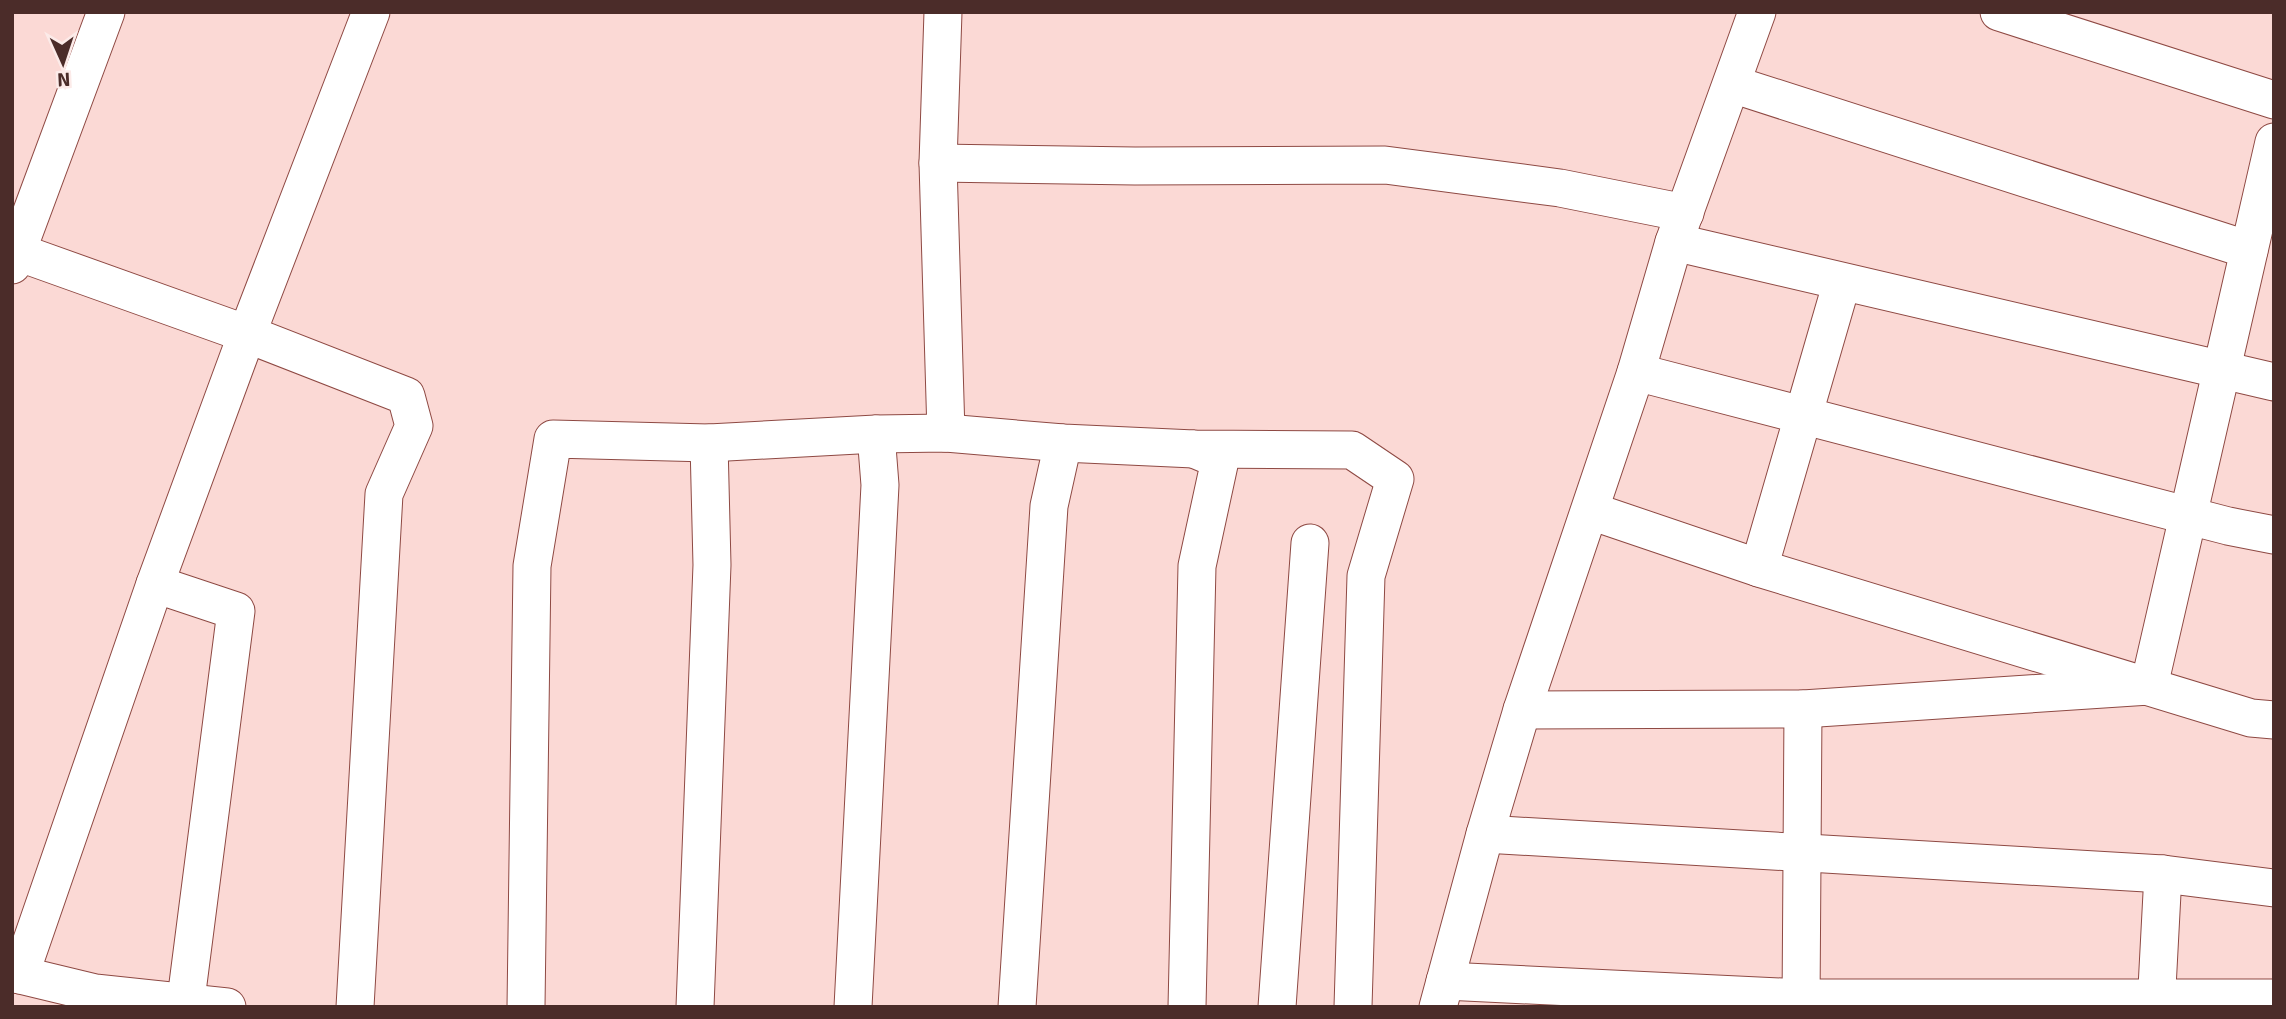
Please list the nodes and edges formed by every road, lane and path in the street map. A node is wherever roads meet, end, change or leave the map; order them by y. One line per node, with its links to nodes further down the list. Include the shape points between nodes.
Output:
1 (106, 12): 13 (street)
2 (371, 12): 15 (street)
3 (943, 12): 9 (street)
4 (1757, 12): 6 (street)
5 (1999, 12): 7 (street)
6 (1732, 84): 11 (street); 12 (street)
7 (2274, 100)
8 (2274, 142): 10 (street)
9 (938, 163): 11 (street, via 1385,165 1560,188); 20 (street)
10 (2268, 192): 12 (street)
11 (1680, 227): 14 (street); 17 (street)
12 (2249, 250): 16 (street)
13 (14, 256): 15 (street)
14 (1842, 282): 16 (street); 19 (street)
15 (247, 334): 30 (street); 46 (street, via 406,396 414,426 384,494)
16 (2222, 370): 18 (street); 26 (street)
17 (1636, 372): 19 (street); 25 (street)
18 (2274, 382)
19 (1803, 415): 26 (street); 29 (street)
20 (946, 433): 21 (street); 23 (street)
21 (876, 434): 22 (street); 49 (street, via 880,485)
22 (709, 443): 47 (street, via 553,439 531,566); 48 (street, via 712,565)
23 (1063, 443): 24 (street); 50 (street, via 1049,506)
24 (1194, 449): 51 (street, via 1220,460 1197,566); 53 (street, via 1352,450 1395,479 1366,576)
25 (1591, 511): 29 (street); 33 (street)
26 (2188, 516): 27 (street); 31 (street)
27 (2274, 535)
28 (1310, 543): 52 (street)
29 (1759, 568): 31 (street)
30 (155, 584): 39 (street); 44 (street, via 236,611)
31 (2149, 686): 32 (street); 34 (street, via 2251,718)
32 (1803, 709): 33 (street); 36 (street)
33 (1522, 710): 35 (street)
34 (2274, 720)
35 (1485, 834): 36 (street); 40 (street)
36 (1802, 854): 37 (street); 42 (street)
37 (2163, 874): 38 (street); 43 (street)
38 (2274, 888)
39 (16, 974): 44 (street, via 95,993)
40 (1442, 994): 42 (street)
41 (2274, 998): 43 (street)
42 (1802, 1002): 43 (street)
43 (2157, 1002)
44 (186, 1004): 45 (street)
45 (227, 1007)
46 (355, 1007)
47 (526, 1007)
48 (695, 1007)
49 (853, 1007)
50 (1017, 1007)
51 (1187, 1007)
52 (1277, 1007)
53 (1353, 1007)

